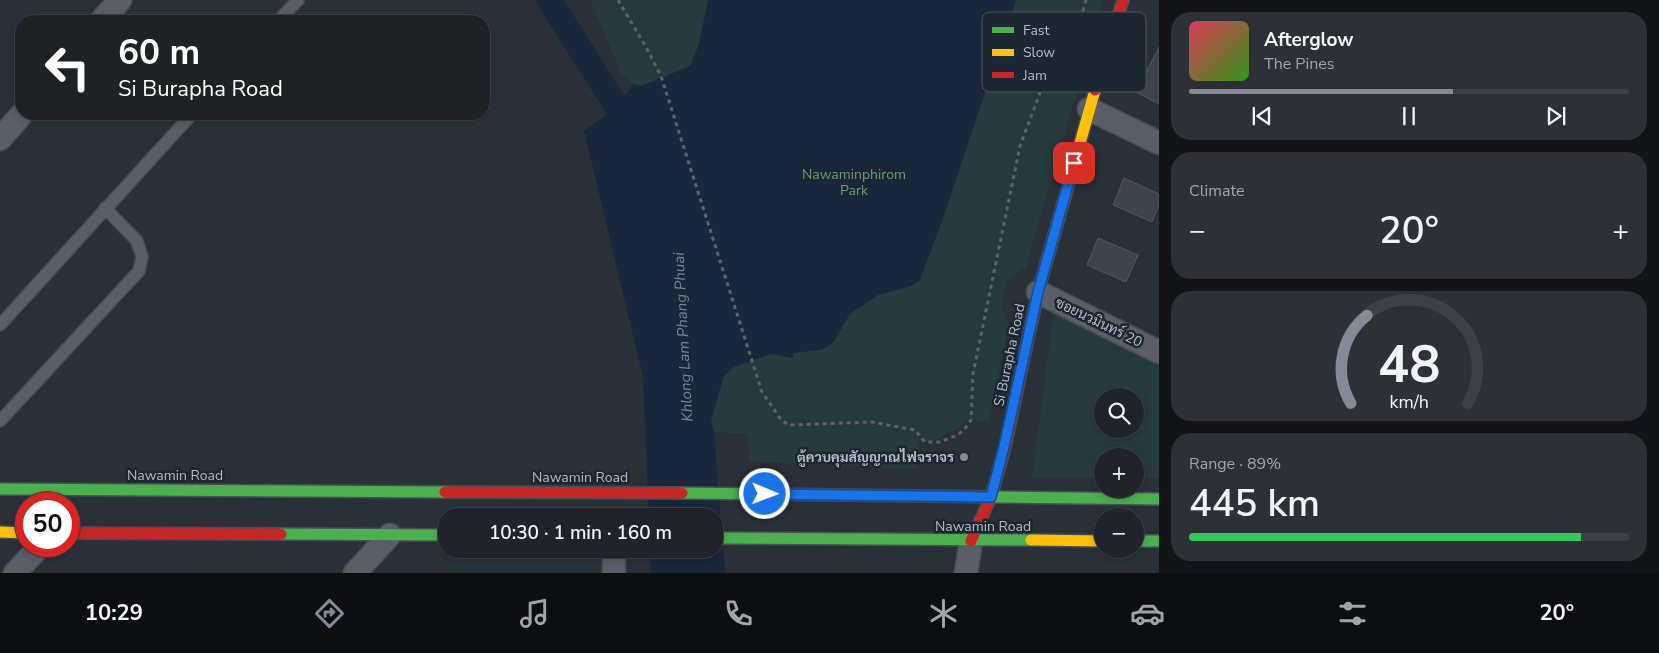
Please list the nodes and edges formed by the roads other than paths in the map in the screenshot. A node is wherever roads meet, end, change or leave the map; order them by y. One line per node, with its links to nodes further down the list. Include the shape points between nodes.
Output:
1 (120, 0): 5 (street)
2 (298, 0): 6 (lane)
3 (1123, 0): 4 (main road, Si Burapha Road)
4 (1119, 12)
5 (107, 15)
6 (284, 15)
7 (1094, 92): 8 (main road, Si Burapha Road)
8 (1089, 109): 12 (street); 14 (main road, Si Burapha Road)
9 (17, 120): 11 (street)
10 (186, 120): 13 (lane)
11 (0, 139)
12 (1159, 142)
13 (105, 208): 15 (lane); 17 (lane, via 137,241 142,257 139,272)
14 (1038, 292): 16 (street, ซอยนวมินทร์ 20); 19 (main road, Si Burapha Road)
15 (0, 325)
16 (1159, 352)
17 (0, 421)
18 (0, 488): 19 (main road, Nawamin Road)
19 (991, 497): 20 (main road, Nawamin Road); 27 (main road, Si Burapha Road)
20 (1159, 499)
21 (0, 532): 22 (main road)
22 (15, 533)
23 (80, 533): 24 (main road)
24 (390, 535): 25 (main road); 34 (street)
25 (438, 535)
26 (723, 538): 27 (main road, Nawamin Road)
27 (971, 541): 28 (main road, Nawamin Road); 36 (street)
28 (1094, 541)
29 (1144, 541): 30 (main road)
30 (1159, 541)
31 (30, 557): 33 (street)
32 (614, 558): 35 (street)
33 (15, 573)
34 (355, 573)
35 (614, 573)
36 (966, 573)

